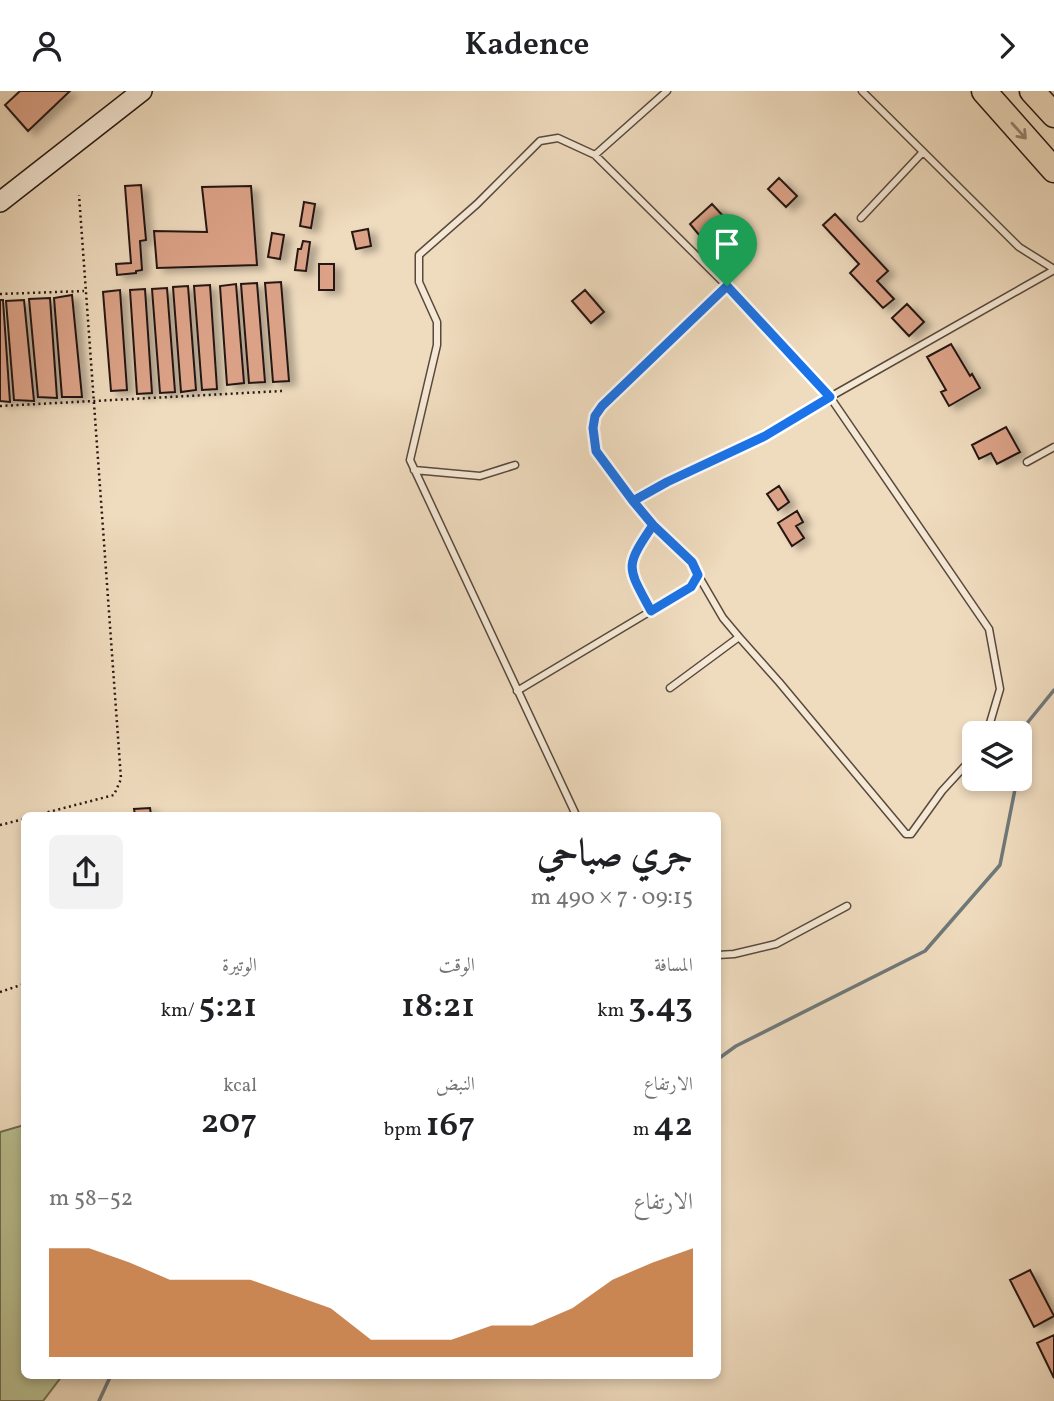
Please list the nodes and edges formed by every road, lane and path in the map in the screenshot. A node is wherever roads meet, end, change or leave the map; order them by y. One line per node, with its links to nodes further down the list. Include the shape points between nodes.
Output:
1 (142, 91): 11 (main road)
2 (667, 91): 8 (lane)
3 (862, 91): 7 (lane)
4 (984, 91): 9 (highway, one-way to 9)
5 (1032, 91): 6 (highway)
6 (1054, 115)
7 (922, 153): 12 (lane); 13 (lane, via 1019,247)
8 (595, 155): 14 (lane); 24 (lane, via 558,138 540,141 419,255 419,282 437,322 438,345 410,460)
9 (1054, 170)
10 (79, 195): 15 (path)
11 (0, 202)
12 (861, 218)
13 (1054, 269): 18 (lane)
14 (727, 286): 18 (lane); 25 (lane, via 595,416 596,451)
15 (86, 291): 16 (path); 19 (path)
16 (0, 295)
17 (282, 391): 19 (path)
18 (830, 397): 25 (lane, via 765,436); 32 (lane, via 989,629 1000,689)
19 (94, 401): 20 (path); 34 (path, via 121,779 114,795)
20 (0, 406)
21 (1054, 447): 22 (lane)
22 (1027, 462)
23 (515, 465): 24 (lane, via 480,476)
24 (414, 470): 31 (lane)
25 (633, 501): 26 (lane)
26 (653, 525): 27 (lane, via 692,562); 28 (lane, via 631,567)
27 (698, 575): 28 (lane, via 691,587); 29 (lane)
28 (651, 611): 31 (lane)
29 (739, 637): 30 (lane); 33 (lane, via 906,834 911,834)
30 (670, 688)
31 (517, 691): 35 (lane)
32 (991, 721)
33 (962, 769)
34 (49, 812)
35 (575, 812)
36 (21, 820): 37 (path)
37 (0, 825)
38 (846, 906): 39 (lane, via 776,944)
39 (721, 955)
40 (21, 986): 41 (path)
41 (0, 992)

